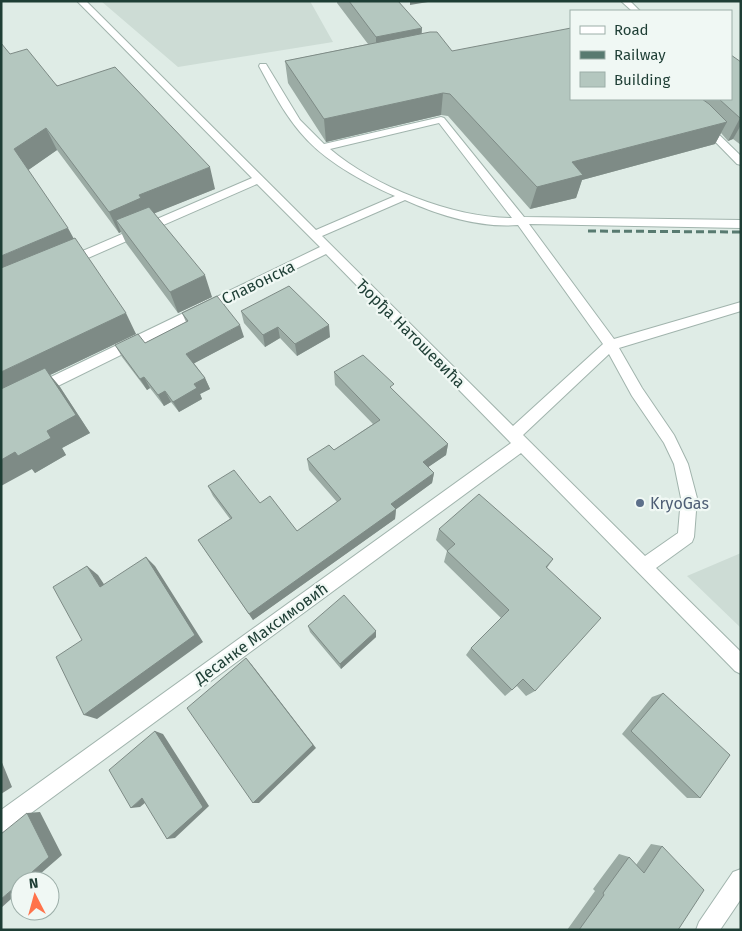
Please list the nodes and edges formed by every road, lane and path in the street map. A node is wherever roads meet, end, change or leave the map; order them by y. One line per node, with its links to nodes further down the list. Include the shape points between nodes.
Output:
1 (81, 1): 8 (street, Ђорђа Натошевића)
2 (625, 1): 3 (street)
3 (635, 10)
4 (263, 66): 6 (street, via 276,79 285,104)
5 (672, 100): 7 (street, via 702,123)
6 (322, 148): 9 (street); 10 (street, via 440,120)
7 (741, 162)
8 (259, 179): 12 (street, Ђорђа Натошевића); 14 (street)
9 (402, 197): 10 (street, via 498,222); 12 (street)
10 (522, 223): 11 (street, via 537,220); 16 (street)
11 (741, 224)
12 (314, 235): 13 (street, Ђорђа Натошевића)
13 (326, 248): 17 (street, Славонска); 18 (street, Ђорђа Натошевића)
14 (56, 267)
15 (741, 306): 16 (street)
16 (611, 344): 18 (street, Десанке Максимовић); 19 (street, via 637,392 669,439 681,464 688,498 686,537)
17 (1, 408)
18 (517, 440): 19 (street, Ђорђа Натошевића); 21 (street, Десанке Максимовић)
19 (643, 567): 20 (street, Ђорђа Натошевића)
20 (741, 666)
21 (1, 823)
22 (741, 880): 23 (street)
23 (707, 930)

